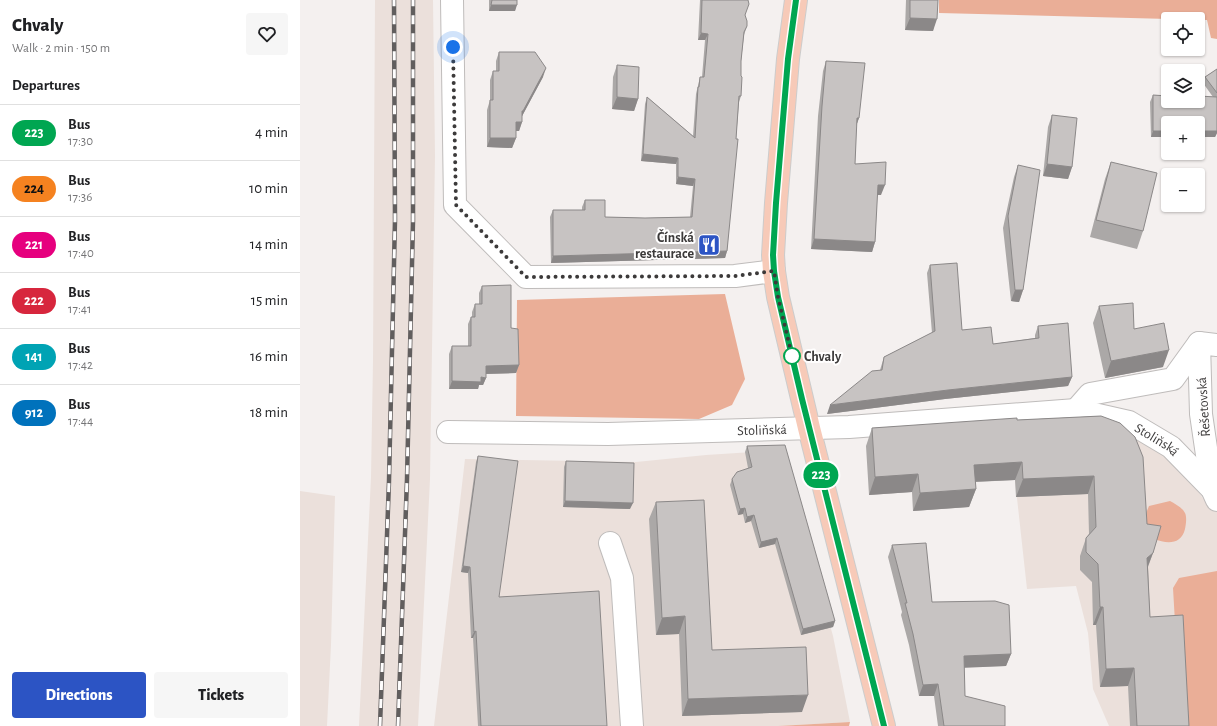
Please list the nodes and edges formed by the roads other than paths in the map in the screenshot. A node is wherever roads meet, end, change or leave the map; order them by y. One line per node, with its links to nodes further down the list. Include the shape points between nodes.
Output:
1 (452, 0): 3 (street, via 456,205 526,277 735,276)
2 (796, 0): 3 (main road, via 788,59 776,203)
3 (774, 271): 6 (main road)
4 (1208, 344): 5 (street, via 1173,379 1090,394); 8 (street, Řešetovská, via 1201,414)
5 (1076, 410): 6 (street, Stoliňská); 8 (street, Stoliňská, via 1129,422 1171,447)
6 (809, 428): 7 (street, Stoliňská, via 608,434); 11 (main road)
7 (448, 432)
8 (1214, 495)
9 (610, 543): 10 (street, via 622,578)
10 (632, 726)
11 (884, 726)

